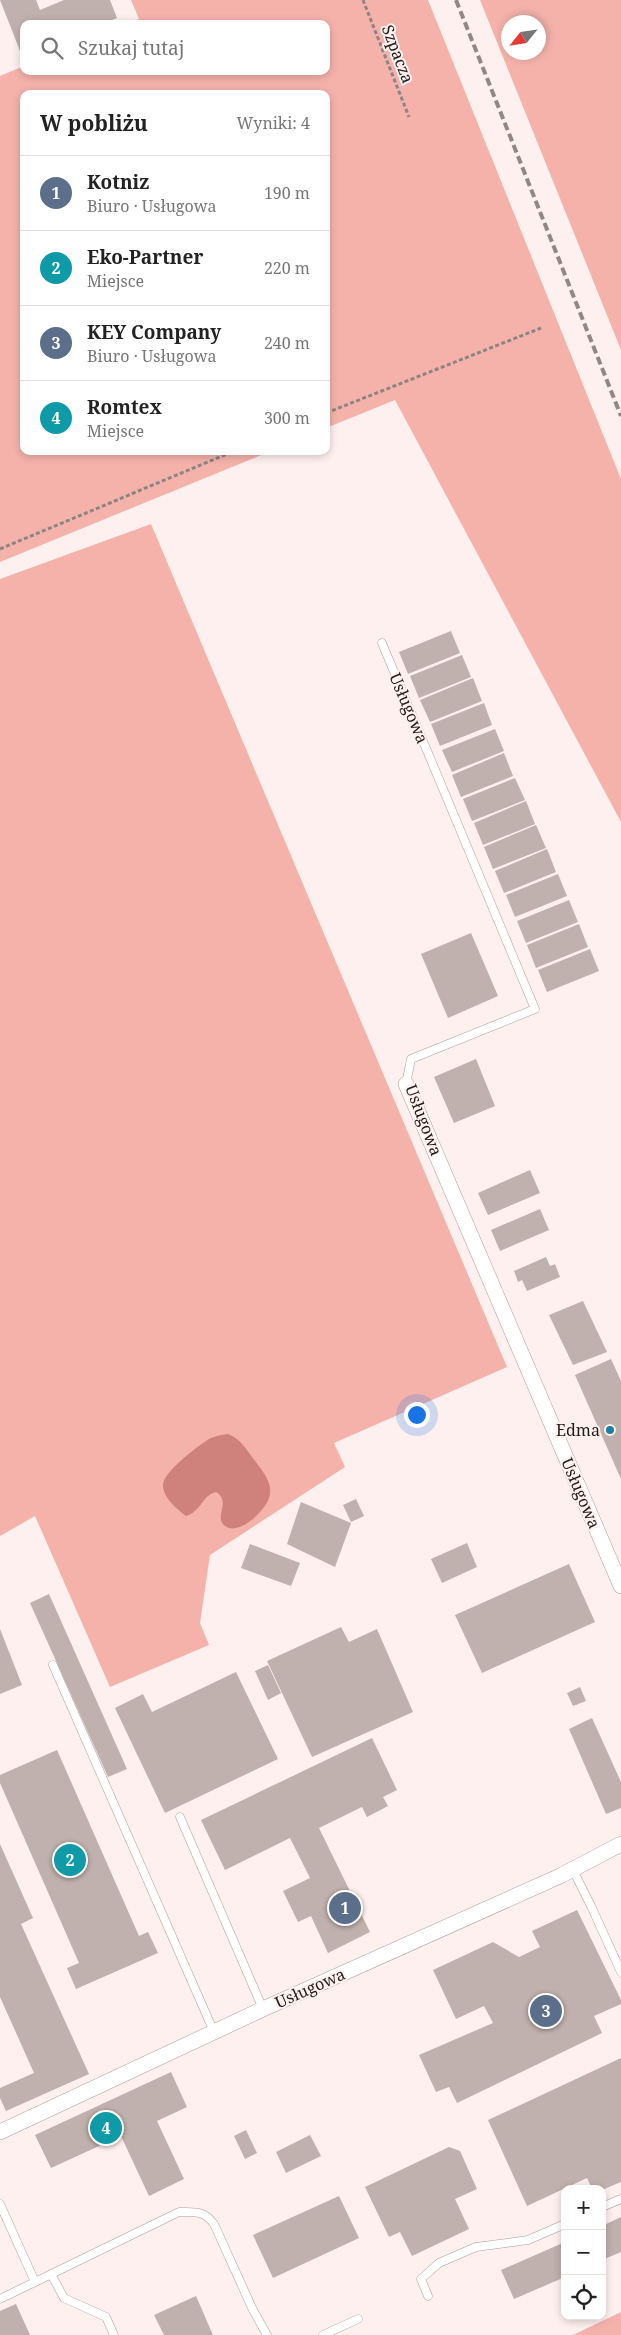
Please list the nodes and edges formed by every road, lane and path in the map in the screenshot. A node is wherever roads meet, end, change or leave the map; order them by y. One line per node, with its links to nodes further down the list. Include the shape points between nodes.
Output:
1 (363, 0): 2 (path, Szpacza)
2 (409, 117)
3 (541, 328): 4 (path)
4 (330, 411)
5 (224, 455): 6 (path)
6 (0, 549)
7 (382, 643): 8 (lane, Usługowa, via 535,1009 411,1060)
8 (406, 1084): 9 (street, Usługowa)
9 (621, 1586)
10 (53, 1665): 16 (lane)
11 (180, 1817): 15 (lane)
12 (621, 1844): 13 (street, Usługowa)
13 (573, 1870): 14 (lane); 15 (street, Usługowa)
14 (621, 1972)
15 (264, 2009): 16 (street, Usługowa)
16 (214, 2032): 17 (street, Usługowa)
17 (0, 2132)
18 (621, 2199): 20 (lane)
19 (0, 2204): 23 (lane)
20 (606, 2205)
21 (561, 2226): 24 (lane, via 528,2240 476,2247 439,2263 421,2279)
22 (51, 2274): 23 (lane); 27 (lane, via 64,2298 106,2317); 28 (lane, via 179,2212 198,2212 208,2215 214,2224 252,2310)
23 (36, 2282): 25 (lane)
24 (428, 2296)
25 (0, 2299)
26 (358, 2319): 29 (lane)
27 (114, 2335)
28 (267, 2335)
29 (323, 2335)

